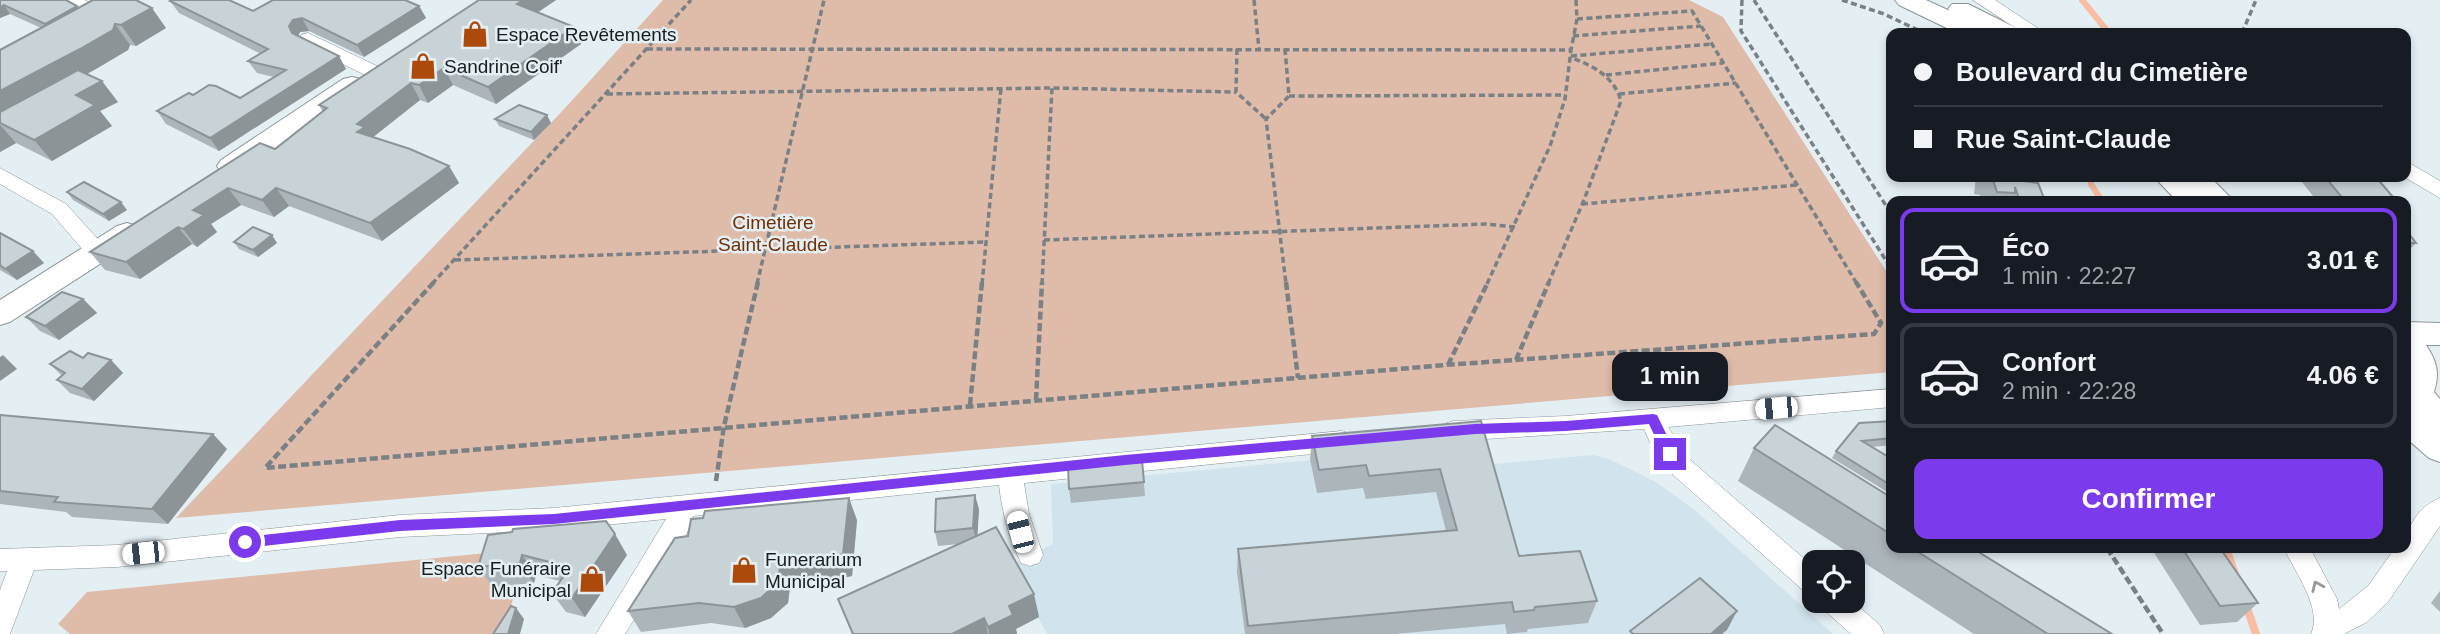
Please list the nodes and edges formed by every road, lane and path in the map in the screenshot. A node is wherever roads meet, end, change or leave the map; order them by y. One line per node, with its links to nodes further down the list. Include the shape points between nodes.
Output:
1 (71, 0): 14 (street)
2 (691, 0): 27 (path)
3 (824, 0): 26 (path)
4 (1254, 0): 29 (path)
5 (1576, 0): 15 (path)
6 (1742, 0): 67 (path, via 1741,32)
7 (1754, 0): 58 (path)
8 (1842, 0): 18 (path)
9 (1908, 0): 19 (main road)
10 (1942, 0): 20 (main road)
11 (1982, 0): 21 (street)
12 (2256, 0): 22 (path)
13 (121, 5): 14 (street)
14 (102, 15): 17 (street)
15 (1577, 19): 16 (path, via 1692,11); 23 (path)
16 (1701, 26): 23 (path); 25 (path)
17 (80, 27)
18 (1913, 28)
19 (1966, 28)
20 (1997, 28)
21 (2028, 28)
22 (2244, 28)
23 (1573, 36): 31 (path)
24 (308, 39): 34 (lane)
25 (1712, 44): 32 (path); 33 (path)
26 (813, 48): 27 (path); 28 (path); 39 (path)
27 (646, 49): 41 (path)
28 (1237, 49): 29 (path); 40 (path)
29 (1259, 49): 30 (path)
30 (1285, 49): 31 (path); 44 (path)
31 (1570, 50): 32 (path)
32 (1570, 57): 35 (path, via 1595,66); 42 (path)
33 (1723, 63): 35 (path); 36 (path)
34 (383, 64): 48 (main road)
35 (1604, 75): 43 (path, via 1619,88)
36 (1736, 83): 43 (path); 52 (path)
37 (1001, 88): 38 (path); 39 (path); 63 (path)
38 (1052, 88): 40 (path); 62 (path)
39 (803, 89): 41 (path); 64 (path)
40 (1236, 92): 45 (path)
41 (606, 94): 66 (path)
42 (1565, 94): 44 (path); 60 (path, via 1550,146)
43 (1619, 94): 57 (path, via 1621,101)
44 (1289, 96): 45 (path)
45 (1266, 119): 61 (path)
46 (2411, 171): 53 (street)
47 (0, 175): 65 (street, via 59,209)
48 (212, 178)
49 (2173, 182): 54 (main road)
50 (2200, 182): 55 (main road)
51 (2206, 182): 56 (street)
52 (1797, 185): 57 (path); 72 (path, via 1881,323 1874,334)
53 (2440, 191)
54 (2188, 196)
55 (2216, 196)
56 (2218, 196)
57 (1583, 204): 72 (path)
58 (1886, 206)
59 (143, 222): 65 (main road)
60 (1515, 227): 61 (path); 73 (path)
61 (1280, 230): 62 (path); 74 (path)
62 (1044, 240): 77 (path)
63 (986, 242): 64 (path); 79 (path)
64 (765, 249): 66 (path); 83 (path)
65 (97, 252): 68 (main road)
66 (454, 260): 83 (path, via 265,467)
67 (1886, 261)
68 (0, 314)
69 (2411, 333): 70 (main road)
70 (2440, 334)
71 (2423, 353): 76 (main road, via 2424,383)
72 (1516, 360): 73 (path)
73 (1448, 365): 74 (path)
74 (1298, 378): 77 (path)
75 (1886, 399): 81 (street)
76 (2411, 399)
77 (1036, 400): 79 (path)
78 (2411, 403): 82 (main road)
79 (970, 405): 83 (path)
80 (2411, 405): 86 (main road)
81 (1653, 419): 84 (street); 97 (street, via 1679,465)
82 (2440, 419)
83 (724, 426): 88 (path)
84 (1435, 432)
85 (1367, 438): 87 (street)
86 (2440, 449)
87 (1011, 472): 88 (street); 95 (street, via 1012,502)
88 (713, 503): 89 (street)
89 (682, 506): 96 (street, via 554,519 400,526 117,556); 101 (street, via 678,525)
90 (2440, 509): 91 (street)
91 (2411, 546)
92 (2110, 553): 103 (path)
93 (2300, 553): 100 (street, one-way to 93, via 2323,599)
94 (2406, 553): 100 (street, via 2378,594)
95 (1030, 555)
96 (12, 560): 99 (street)
97 (1802, 574)
98 (1847, 613): 102 (street)
99 (1, 620)
100 (2327, 631)
101 (610, 634)
102 (1870, 634)
103 (2163, 634)

